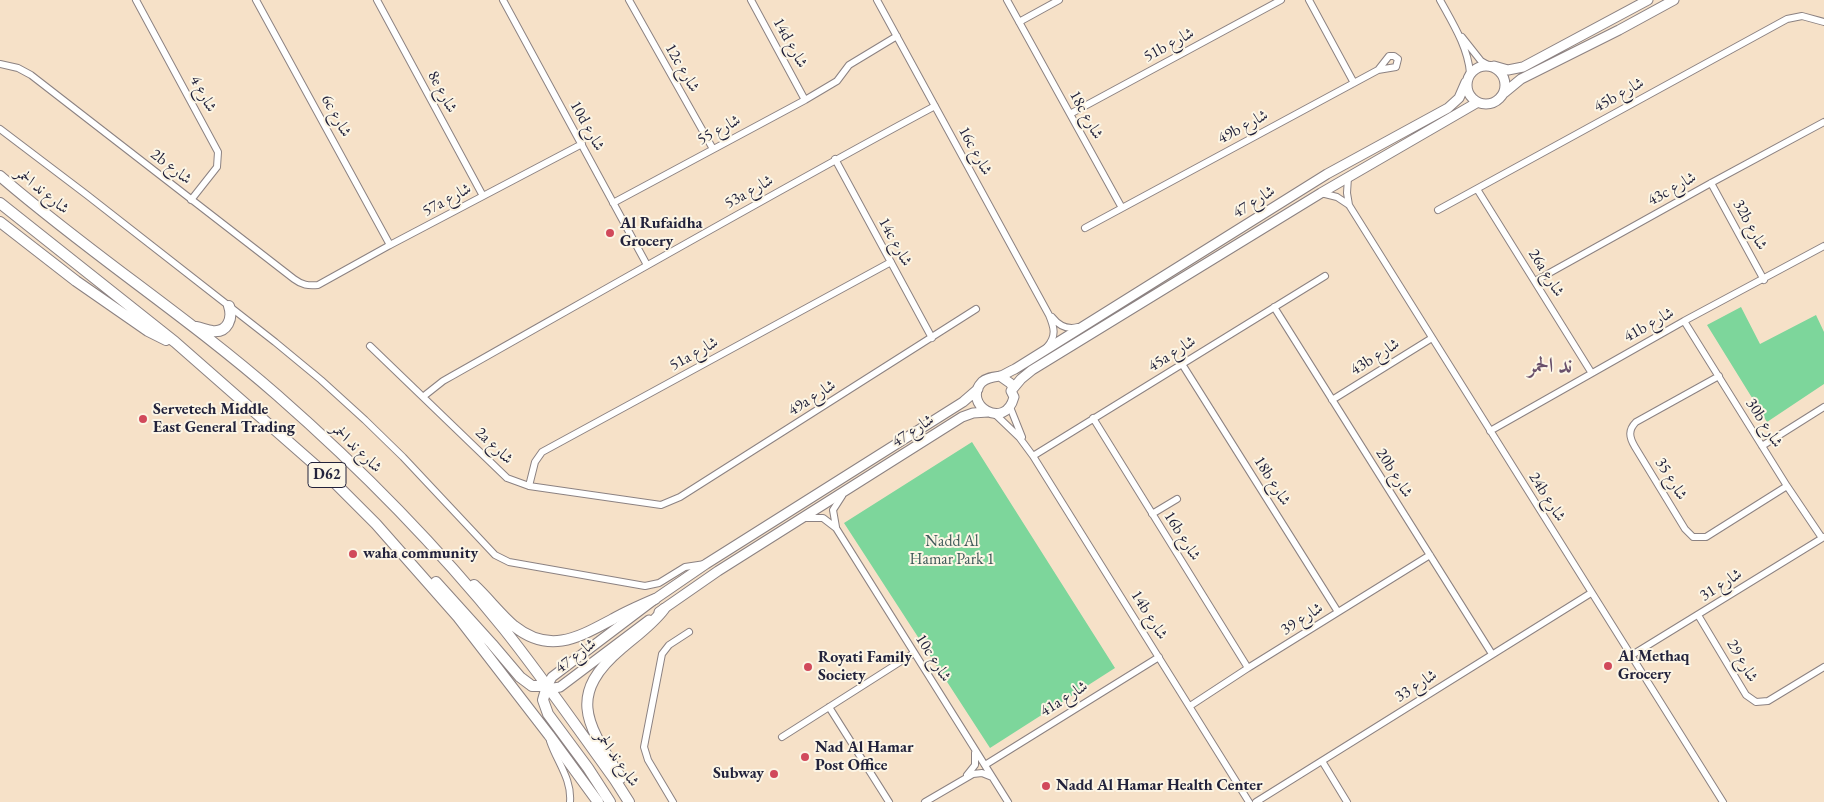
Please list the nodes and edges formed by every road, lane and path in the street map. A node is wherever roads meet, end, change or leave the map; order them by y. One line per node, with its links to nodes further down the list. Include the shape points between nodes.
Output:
1 (136, 0): 41 (street, شارع 4, via 218,152 217,167)
2 (256, 0): 49 (street, 6c شارع)
3 (377, 0): 40 (street, 8e شارع)
4 (503, 0): 32 (street, 10d شارع)
5 (629, 0): 33 (street, 12c شارع)
6 (750, 0): 26 (street, 14d شارع)
7 (877, 0): 18 (street, 16c شارع)
8 (1007, 0): 15 (street, 18c شارع)
9 (1059, 0): 15 (street)
10 (1281, 0): 29 (street, 51b شارع)
11 (1308, 0): 24 (street)
12 (1440, 0): 17 (street)
13 (1648, 0): 20 (street, via 1523,67 1508,70)
14 (1674, 0): 25 (street, via 1521,79)
15 (1019, 22): 29 (street, 18c شارع)
16 (1824, 22): 38 (street, 45b شارع, via 1802,16 1787,19)
17 (1453, 24): 20 (street, via 1481,61); 22 (street, via 1466,53)
18 (897, 36): 26 (street, شارع 55, via 849,65 837,81); 28 (street, 16c شارع)
19 (0, 64): 41 (street, 2b شارع, via 27,72)
20 (1491, 66): 22 (street, via 1481,66); 25 (street, via 1503,75)
21 (1378, 70): 24 (street, 49b شارع)
22 (1470, 73): 23 (street)
23 (1466, 82): 27 (street, via 1470,95); 63 (street, شارع 47, via 1459,98 1448,108 1326,174)
24 (1354, 83): 45 (street, 49b شارع)
25 (1504, 93): 27 (street, via 1491,103)
26 (805, 100): 33 (street, شارع 55)
27 (1478, 102): 36 (street, شارع 47)
28 (934, 106): 34 (street, 53a شارع); 60 (street, 16c شارع)
29 (1070, 114): 45 (street, 18c شارع)
30 (1824, 122): 37 (street, 43c شارع)
31 (0, 129): 57 (street)
32 (582, 144): 40 (street, 57a شارع); 43 (street, 10d شارع)
33 (713, 149): 43 (street, شارع 55)
34 (835, 159): 51 (street, 14c شارع); 52 (street, 53a شارع)
35 (0, 176): 62 (main road, شارع ند الحمر / D62)
36 (1348, 177): 39 (street, شارع 47); 44 (street)
37 (1711, 183): 54 (street, 32b شارع); 56 (street, 43c شارع)
38 (1477, 189): 46 (street, 45b شارع); 56 (street, 26a شارع)
39 (1321, 193): 44 (street, 24b شارع, via 1337,197); 74 (street, شارع 47, via 1032,370)
40 (483, 196): 49 (street, 57a شارع)
41 (191, 200): 55 (street, 2b شارع, via 301,284 318,285)
42 (0, 203): 66 (main road, D62)
43 (613, 203): 52 (street, 10d شارع)
44 (1348, 206): 65 (street, 24b شارع)
45 (1122, 208): 48 (street)
46 (1438, 210)
47 (0, 222): 66 (main road, via 47,260 148,331)
48 (1086, 228)
49 (390, 245): 55 (street, 57a شارع)
50 (1824, 246): 54 (street, 41b شارع)
51 (890, 262): 64 (street, 14c شارع); 85 (street, 51a شارع, via 542,452 535,462)
52 (647, 265): 75 (street, 53a شارع, via 443,381)
53 (1325, 276): 58 (street, 45a شارع)
54 (1764, 280): 61 (street, 41b شارع)
55 (325, 281)
56 (1534, 281): 70 (street, 26a شارع)
57 (229, 306): 62 (main road, via 230,318 222,329 212,331); 96 (street, via 365,420 422,476 489,550 502,559 646,586 660,583 685,567)
58 (1274, 307): 69 (street, 45a شارع); 76 (street, 20b شارع)
59 (976, 309): 64 (street, 49a شارع)
60 (1049, 315): 63 (street, 16c شارع, via 1064,327); 68 (street, 16c شارع, via 1054,333)
61 (1684, 321): 70 (street, 41b شارع); 72 (street, 30b شارع)
62 (190, 325): 97 (main road, شارع ند الحمر / D62, via 269,388 337,450)
63 (1081, 327): 68 (street, شارع 47)
64 (932, 338): 89 (street, 49a شارع, via 680,498)
65 (1432, 338): 76 (street, 43b شارع); 81 (street, 24b شارع)
66 (175, 342): 92 (main road, D62, via 331,479)
67 (370, 346): 75 (street, 2a شارع)
68 (1047, 347): 71 (street, شارع 47)
69 (1182, 364): 80 (street, 45a شارع); 101 (street, 18b شارع)
70 (1592, 372): 81 (street, 41b شارع)
71 (1000, 376): 73 (street, via 987,378); 74 (street, via 1013,387)
72 (1719, 376): 83 (street, 30b شارع); 86 (street, شارع 35, via 1631,427 1635,447 1682,524 1693,537 1706,537)
73 (978, 389): 79 (street, via 977,400 983,409); 96 (street, شارع 47, via 963,402)
74 (1011, 391): 77 (street, via 1014,398)
75 (424, 396): 85 (street, 2a شارع, via 502,474)
76 (1332, 400): 95 (street, 20b شارع)
77 (1010, 407): 79 (street, via 1006,411); 82 (street, 14b شارع)
78 (1824, 407): 83 (street)
79 (992, 413): 82 (street, 14b شارع); 87 (street, شارع 47, via 962,417)
80 (1093, 418): 84 (street, 45a شارع); 90 (street, 16b شارع)
81 (1490, 431): 98 (street, 24b شارع)
82 (1025, 443): 84 (street, 14b شارع)
83 (1762, 446): 86 (street, 30b شارع)
84 (1033, 456): 107 (street, 14b شارع)
85 (529, 486): 89 (street, 2a شارع)
86 (1787, 486): 94 (street, 30b شارع)
87 (845, 492): 91 (street, شارع 47); 93 (street, via 833,510)
88 (1177, 499): 90 (street)
89 (661, 505)
90 (1152, 514): 109 (street, 16b شارع)
91 (804, 518): 93 (street, via 823,518); 100 (street, شارع 47)
92 (376, 524): 110 (main road, via 397,540 520,677 532,686); 113 (main road, D62, via 458,617)
93 (836, 528): 104 (street, 10c شارع)
94 (1823, 538): 102 (street, شارع 31)
95 (1430, 555): 101 (street, شارع 39); 105 (street, 20b شارع)
96 (706, 564): 99 (street, شارع 47)
97 (451, 567): 99 (main road, via 514,625 534,637 550,641 580,636); 110 (main road, شارع ند الحمر / D62)
98 (1591, 592): 105 (street, شارع 33); 106 (street, 24b شارع)
99 (655, 599): 110 (street, شارع 47, via 552,677)
100 (664, 609): 110 (street, شارع 47, via 560,687); 124 (main road, via 603,664 588,697 590,723 595,736)
101 (1338, 612): 109 (street, شارع 39)
102 (1698, 615): 106 (street, شارع 31); 108 (street, شارع 29, via 1746,695 1756,702 1768,701)
103 (689, 632): 125 (street, شارع ند الحمر, via 669,645 662,654 644,747 648,760)
104 (914, 653): 112 (street); 115 (street, 10c شارع)
105 (1492, 654): 116 (street, شارع 33)
106 (1632, 655): 132 (street, 24b شارع)
107 (1159, 657): 111 (street, 14b شارع); 117 (street, 41a شارع)
108 (1824, 667)
109 (1248, 668): 111 (street, شارع 39)
110 (547, 686): 122 (main road, via 544,700 548,714); 123 (main road, شارع ند الحمر / D62)
111 (1190, 706): 129 (street, 14b شارع)
112 (829, 707): 114 (street); 126 (street)
113 (549, 735): 120 (street, via 568,780); 121 (main road, D62)
114 (782, 737)
115 (975, 750): 117 (street, 10c شارع); 119 (street, via 975,766)
116 (1322, 762): 130 (street, شارع 33); 131 (street)
117 (985, 765): 118 (street, 10c شارع)
118 (992, 776): 119 (street, via 977,773); 128 (street, 10c شارع)
119 (960, 780): 127 (street)
120 (570, 802)
121 (598, 802)
122 (610, 802)
123 (629, 802)
124 (636, 802)
125 (673, 802)
126 (889, 802)
127 (925, 802)
128 (1008, 802)
129 (1249, 802)
130 (1256, 802)
131 (1347, 802)
132 (1723, 802)

